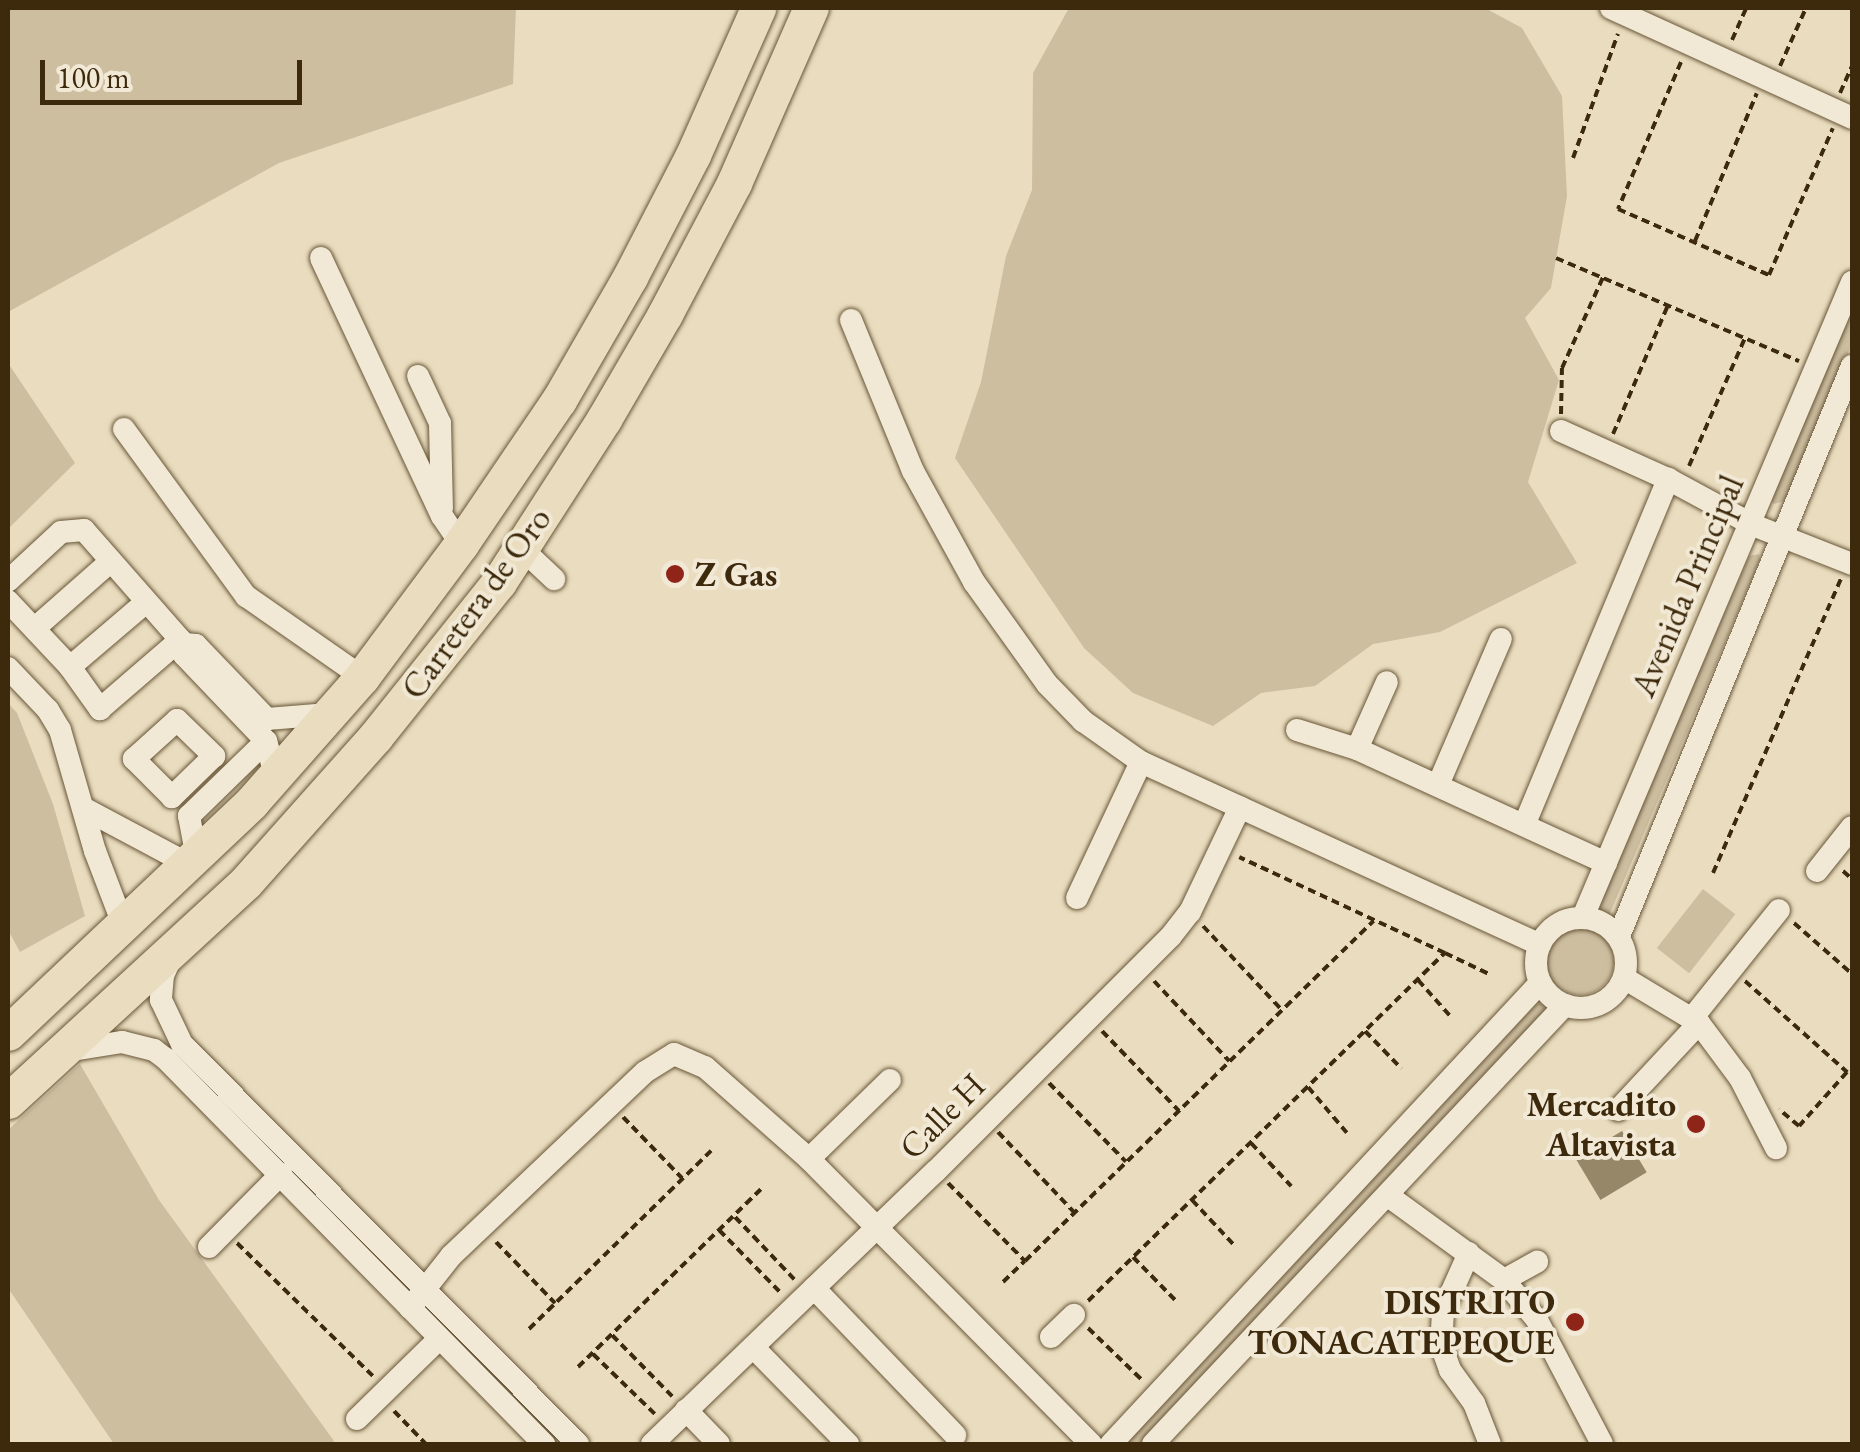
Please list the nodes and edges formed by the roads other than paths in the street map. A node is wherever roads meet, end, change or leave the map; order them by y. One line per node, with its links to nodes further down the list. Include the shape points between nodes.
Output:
1 (758, 8): 4 (highway, Carretera de Oro)
2 (812, 8): 5 (highway, Carretera de Oro)
3 (1618, 12): 6 (street)
4 (743, 45): 5 (highway, via 772,34); 16 (highway, Carretera de Oro, via 694,156 560,400)
5 (788, 60): 18 (highway, Carretera de Oro, via 734,183 665,314)
6 (1841, 115)
7 (321, 258): 16 (street)
8 (1852, 282): 15 (street, Avenida Principal)
9 (851, 320): 37 (street, via 913,470 974,582 1065,704)
10 (1852, 366): 17 (street, Avenida Principal)
11 (418, 376): 16 (street, via 440,423)
12 (124, 429): 30 (street, via 246,596)
13 (1561, 431): 14 (street)
14 (1674, 482): 15 (street); 45 (street)
15 (1753, 525): 17 (street); 48 (street, Avenida Principal)
16 (452, 530): 30 (highway, Carretera de Oro)
17 (1780, 536): 20 (street); 54 (street, Avenida Principal)
18 (520, 547): 21 (street); 56 (highway, Carretera de Oro, via 376,736 246,882)
19 (110, 561): 22 (street, via 84,530 72,528); 24 (street); 25 (street)
20 (1850, 563)
21 (554, 579)
22 (8, 581)
23 (8, 601): 25 (street)
24 (146, 602): 27 (street); 28 (street)
25 (35, 628): 28 (street)
26 (1501, 639): 39 (street)
27 (186, 646): 28 (street, via 100,709); 32 (street, via 266,720); 34 (street)
28 (70, 667)
29 (8, 668): 43 (street, via 60,730)
30 (362, 676): 32 (highway, Carretera de Oro)
31 (1387, 682): 35 (street)
32 (329, 714): 38 (highway, Carretera de Oro)
33 (1297, 730): 35 (street)
34 (266, 741): 38 (street); 40 (street)
35 (1357, 749): 39 (street)
36 (214, 756): 40 (street); 41 (street); 41 (street, via 177,720 134,759)
37 (1141, 762): 42 (street); 50 (street)
38 (275, 776): 40 (highway, Carretera de Oro)
39 (1438, 785): 45 (street)
40 (240, 790): 44 (street); 47 (highway, Carretera de Oro)
41 (172, 797): 44 (street)
42 (1240, 807): 55 (street); 70 (street, Calle H, via 1190,912)
43 (85, 809): 47 (street); 53 (street)
44 (189, 816): 47 (street)
45 (1525, 823): 48 (street)
46 (1852, 827): 49 (street)
47 (194, 862): 53 (highway, Carretera de Oro)
48 (1606, 863): 52 (street, Avenida Principal)
49 (1817, 871)
50 (1077, 898)
51 (1779, 910): 60 (street)
52 (1583, 917): 54 (street); 55 (street, via 1554,928)
53 (124, 927): 61 (highway, Carretera de Oro)
54 (1619, 936): 57 (street)
55 (1540, 945): 58 (street)
56 (174, 950): 62 (highway, Carretera de Oro); 76 (street, via 161,1000 182,1044)
57 (1624, 978): 59 (street, via 1603,1002); 60 (street)
58 (1539, 984): 59 (street); 90 (street)
59 (1565, 1005): 69 (street)
60 (1696, 1020): 65 (street); 66 (street, via 1740,1078)
61 (8, 1033)
62 (63, 1051): 64 (highway, Carretera de Oro); 68 (street, via 122,1042 154,1050)
63 (890, 1080): 67 (street)
64 (8, 1101)
65 (1618, 1110)
66 (1776, 1148)
67 (810, 1158): 70 (street); 76 (street, via 688,1057 660,1059 481,1226)
68 (281, 1174): 71 (street); 76 (street)
69 (1387, 1196): 72 (street); 91 (street)
70 (877, 1229): 75 (street, Calle H); 89 (street)
71 (217, 1239)
72 (1469, 1254): 74 (street); 92 (street, via 1444,1311 1441,1345)
73 (1537, 1262): 74 (street)
74 (1504, 1280): 93 (street, via 1537,1320)
75 (805, 1296): 80 (street, Calle H); 83 (street)
76 (418, 1299): 79 (street); 86 (street)
77 (1074, 1315): 78 (street)
78 (1051, 1337)
79 (439, 1338): 82 (street); 85 (street)
80 (752, 1347): 81 (street, Calle H); 88 (street)
81 (686, 1410): 84 (street, Calle H); 87 (street)
82 (357, 1419)
83 (955, 1435)
84 (660, 1436)
85 (544, 1444)
86 (578, 1444)
87 (720, 1444)
88 (848, 1444)
89 (1091, 1444)
90 (1111, 1444)
91 (1153, 1444)
92 (1490, 1444)
93 (1602, 1444)

